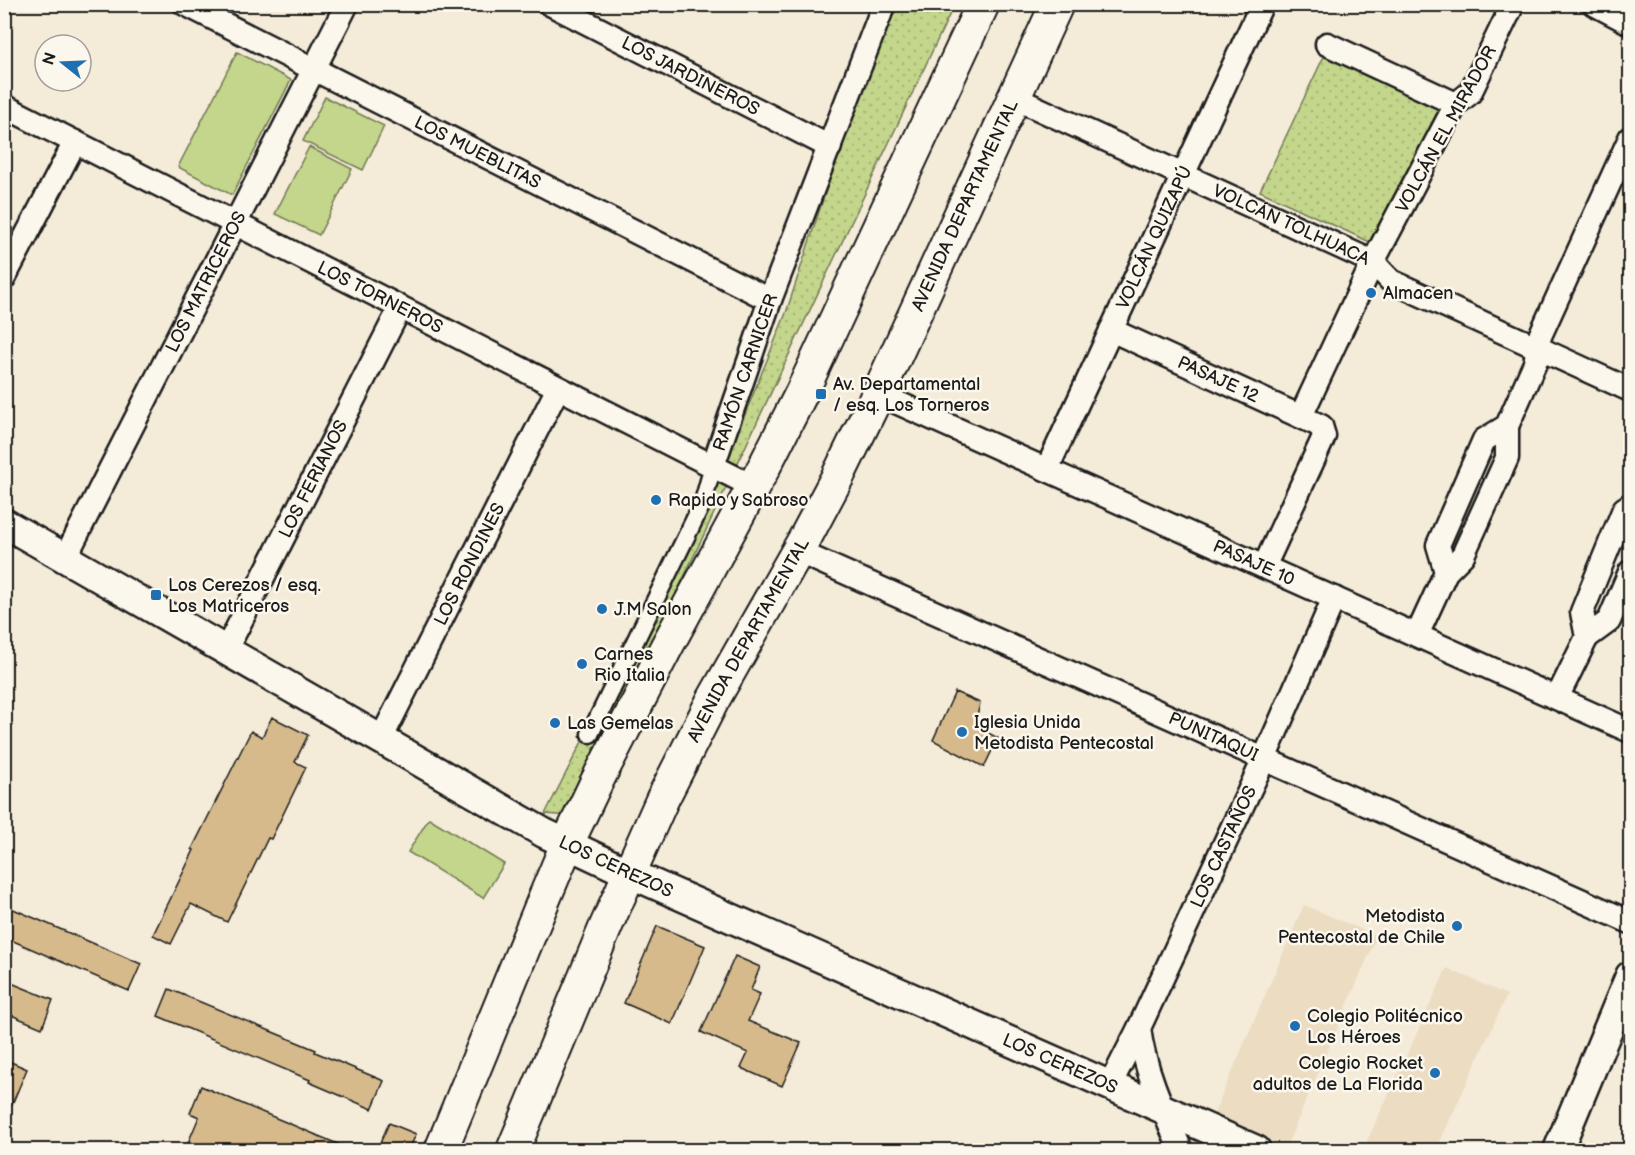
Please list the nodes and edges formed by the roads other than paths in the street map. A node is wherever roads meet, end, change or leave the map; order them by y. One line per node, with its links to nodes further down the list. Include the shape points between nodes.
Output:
1 (185, 4): 12 (street, LOS MUEBLITAS)
2 (347, 4): 12 (street, LOS MATRICEROS)
3 (550, 4): 18 (street, LOS JARDINEROS)
4 (884, 4): 18 (street, RAMÓN CARNICER)
5 (983, 4): 33 (main road)
6 (1057, 4): 13 (main road, AVENIDA DEPARTAMENTAL)
7 (1262, 4): 19 (street, VOLCÁN QUIZAPÚ)
8 (1512, 4): 14 (street, VOLCÁN EL MIRADOR, via 1470,93)
9 (1594, 4): 10 (street)
10 (1630, 23)
11 (1327, 44): 14 (street)
12 (314, 69): 20 (street, LOS MATRICEROS); 23 (street, LOS MUEBLITAS)
13 (1014, 98): 19 (street, VOLCÁN TOLHUACA); 29 (main road, AVENIDA DEPARTAMENTAL)
14 (1456, 104): 21 (street, VOLCÁN EL MIRADOR)
15 (4, 106): 17 (street, LOS TORNEROS)
16 (1630, 138): 26 (street)
17 (75, 142): 20 (street, LOS TORNEROS); 22 (street)
18 (830, 147): 23 (street, RAMÓN CARNICER)
19 (1183, 175): 21 (street, VOLCÁN TOLHUACA); 25 (street, VOLCÁN QUIZAPÚ)
20 (235, 224): 24 (street, LOS TORNEROS); 37 (street, LOS MATRICEROS)
21 (1373, 262): 26 (street, VOLCÁN TOLHUACA, via 1391,281); 30 (street, VOLCÁN EL MIRADOR)
22 (4, 279)
23 (770, 300): 31 (street, RAMÓN CARNICER)
24 (400, 308): 27 (street, LOS TORNEROS); 43 (street, LOS FERIANOS)
25 (1111, 330): 30 (street, PASAJE 12); 32 (street, VOLCÁN QUIZAPÚ)
26 (1538, 347): 28 (street, VOLCÁN TOLHUACA); 41 (street, via 1535,363 1507,426 1484,440 1438,545 1446,572)
27 (558, 388): 31 (street, LOS TORNEROS); 47 (street, LOS RONDINES)
28 (1630, 390)
29 (878, 394): 32 (street, PASAJE 10); 36 (main road, AVENIDA DEPARTAMENTAL)
30 (1301, 416): 38 (street, PASAJE 12, via 1321,426 1322,441)
31 (714, 466): 33 (street, LOS TORNEROS); 46 (street, RAMÓN CARNICER, via 703,502)
32 (1047, 469): 38 (street, PASAJE 10)
33 (754, 487): 49 (main road, via 667,646)
34 (1630, 505): 42 (street, via 1624,509 1582,612)
35 (4, 523): 37 (street, LOS CEREZOS)
36 (797, 551): 48 (street, PUNITAQUI); 50 (main road, AVENIDA DEPARTAMENTAL, via 712,700)
37 (64, 558): 43 (street, LOS CEREZOS)
38 (1264, 567): 40 (street, PASAJE 10)
39 (1630, 572): 42 (street, via 1610,621)
40 (1334, 598): 41 (street, PASAJE 10); 48 (street, LOS CASTAÑOS)
41 (1417, 635): 44 (street, PASAJE 10)
42 (1587, 637): 44 (street)
43 (226, 650): 47 (street, LOS CEREZOS)
44 (1557, 698): 45 (street, PASAJE 10)
45 (1630, 731)
46 (590, 734)
47 (381, 739): 49 (street, LOS CEREZOS)
48 (1264, 759): 51 (street, PUNITAQUI); 53 (street, LOS CASTAÑOS)
49 (567, 844): 50 (street, LOS CEREZOS); 57 (main road)
50 (629, 873): 54 (street, LOS CEREZOS); 58 (main road, AVENIDA DEPARTAMENTAL)
51 (1630, 922)
52 (1630, 976): 62 (street)
53 (1139, 1028): 54 (street, LOS CASTAÑOS); 55 (street)
54 (1110, 1085): 55 (street, LOS CEREZOS)
55 (1163, 1110): 56 (street, LOS CEREZOS); 59 (street)
56 (1226, 1137): 60 (street, via 1204,1140); 61 (street, LOS CEREZOS)
57 (441, 1150)
58 (513, 1150)
59 (1181, 1150)
60 (1193, 1150)
61 (1256, 1150)
62 (1558, 1150)

